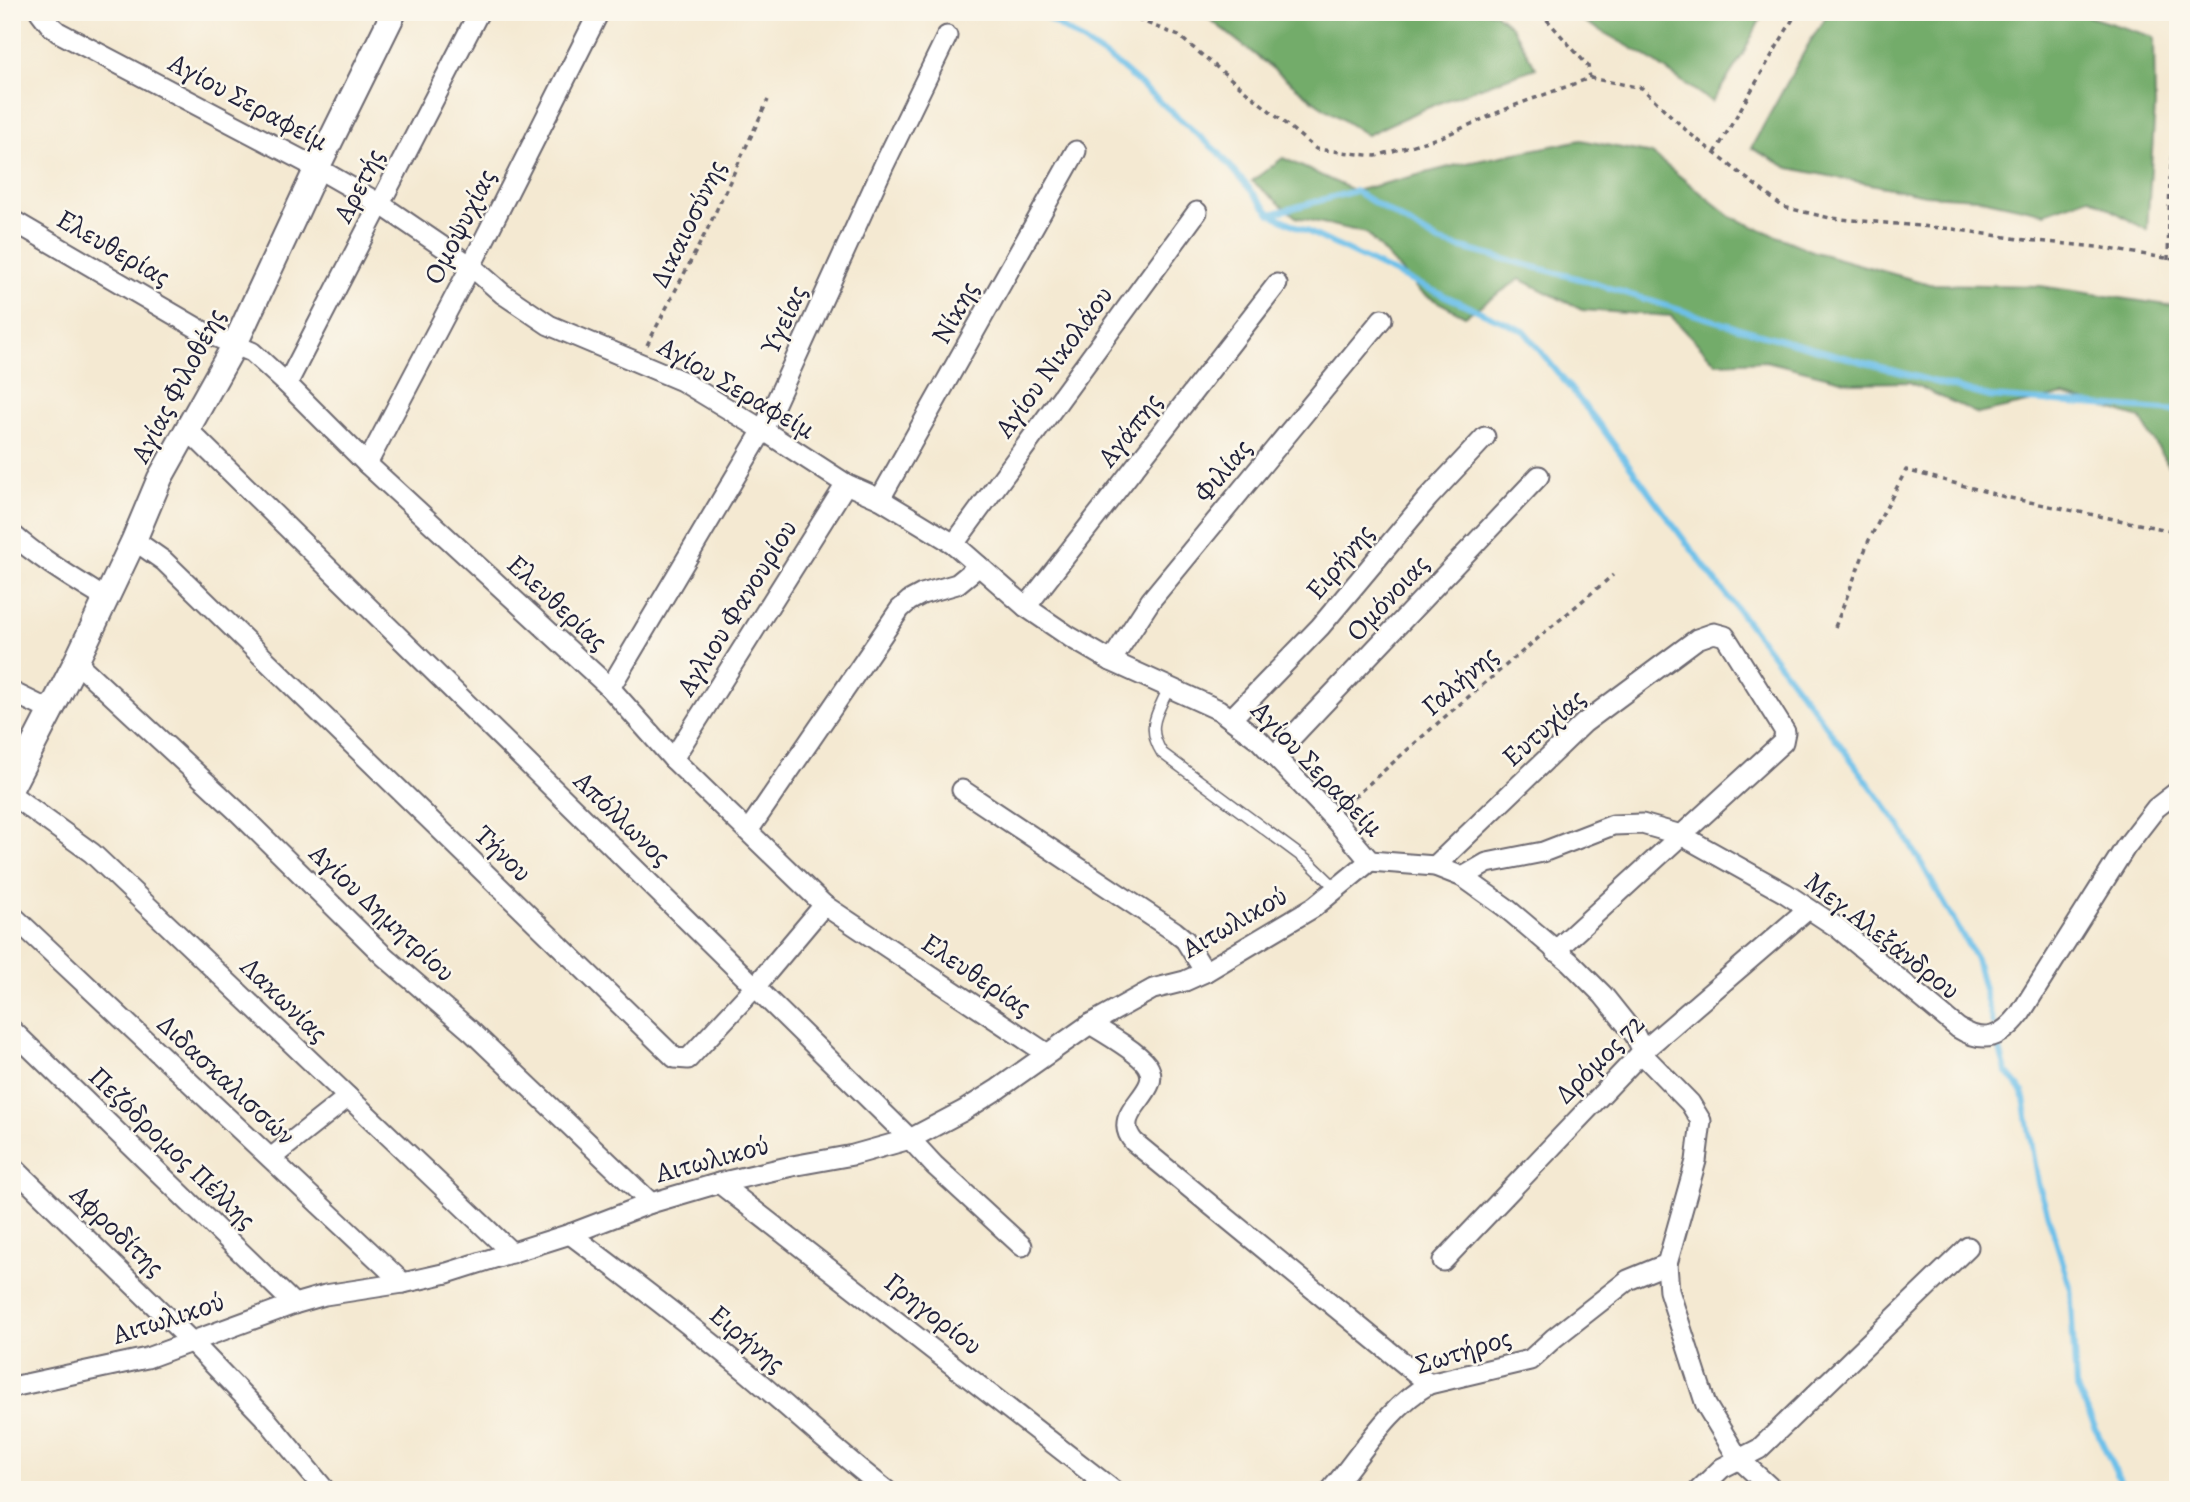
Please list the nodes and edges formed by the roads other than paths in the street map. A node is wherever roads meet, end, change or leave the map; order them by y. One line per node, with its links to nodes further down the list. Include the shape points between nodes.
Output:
1 (40, 12): 7 (street, Αγίου Σεραφείμ, via 58,32)
2 (394, 12): 7 (street, Αγίας Φιλοθέης)
3 (479, 12): 8 (street, Αρετής)
4 (599, 12): 11 (street, Ομοψυχίας)
5 (947, 36): 17 (street, Υγείας)
6 (1076, 151): 22 (street, Νίκης)
7 (317, 168): 8 (street, Αγίου Σεραφείμ); 14 (street, Αγίας Φιλοθέης)
8 (380, 204): 11 (street, Αγίου Σεραφείμ); 15 (street, Αρετής)
9 (1197, 212): 25 (street, Αγίου Νικολάου)
10 (12, 220): 14 (street, Ελευθερίας, via 204,332)
11 (471, 266): 17 (street, Αγίου Σεραφείμ, via 549,325 682,381); 19 (street, Ομοψυχίας)
12 (1277, 284): 28 (street, Αγάπης)
13 (1382, 319): 29 (street, Φιλίας, via 1151,600)
14 (235, 344): 15 (street, Ελευθερίας, via 252,352); 16 (street, Αγίας Φιλοθέης)
15 (287, 384): 19 (street, Ελευθερίας)
16 (187, 429): 24 (street, Αγίας Φιλοθέης); 53 (street, Απόλλωνος)
17 (764, 430): 21 (street, Αγίου Σεραφείμ); 32 (street, Υγείας)
18 (1485, 437): 35 (street, Ειρήνης, via 1320,627)
19 (366, 464): 32 (street, Ελευθερίας)
20 (1539, 476): 36 (street, Ομόνοιας)
21 (846, 484): 22 (street, Αγίου Σεραφείμ); 37 (street, Αγλιου Φανουρίου)
22 (880, 499): 25 (street, Αγίου Σεραφείμ)
23 (12, 534): 27 (street)
24 (134, 540): 27 (street, Αγίας Φιλοθέης); 53 (street, Τήνου, via 164,561 676,1059 688,1059)
25 (954, 544): 26 (street, Αγίου Σεραφείμ)
26 (979, 566): 28 (street, Αγίου Σεραφείμ); 42 (street, via 957,584 922,594 900,610)
27 (106, 599): 30 (street, Αγίας Φιλοθέης)
28 (1026, 607): 29 (street, Αγίου Σεραφείμ)
29 (1111, 661): 31 (street, Αγίου Σεραφείμ)
30 (76, 662): 34 (street, Αγίας Φιλοθέης); 63 (street, Αγίου Δημητρίου)
31 (1169, 687): 35 (street, Αγίου Σεραφείμ); 47 (lane, via 1153,728 1162,753 1309,862)
32 (610, 688): 37 (street, Ελευθερίας)
33 (12, 692): 34 (street)
34 (51, 711): 38 (street, Αγίας Φιλοθέης)
35 (1231, 719): 36 (street, Αγίου Σεραφείμ)
36 (1274, 756): 44 (street, Αγίου Σεραφείμ)
37 (673, 759): 42 (street, Ελευθερίας)
38 (12, 786)
39 (962, 790): 52 (street, via 1174,931)
40 (2178, 791): 49 (street, Μεγ.Αλεξάνδρου, via 2137,831 2020,1014 1997,1035 1978,1038 1958,1028 1838,928)
41 (12, 795): 58 (street, Λακωνίας, via 92,853)
42 (748, 831): 48 (street, Ελευθερίας)
43 (1681, 835): 45 (street, Ευτυχίας, via 1780,746 1784,737 1729,640 1720,634 1697,639 1584,723); 46 (street, Μεγ.Αλεξάνδρου, via 1642,824 1613,825 1543,852 1487,863); 49 (street, Μεγ.Αλεξάνδρου); 51 (street)
44 (1370, 861): 45 (street); 47 (street, Αιτωλικού)
45 (1435, 866): 46 (street)
46 (1463, 877): 51 (street)
47 (1337, 890): 52 (street, Αιτωλικού)
48 (824, 905): 53 (street, Τήνου); 57 (street, Ελευθερίας)
49 (1808, 909): 56 (street, Δρόμος 72)
50 (12, 915): 60 (street, Διδασκαλισσών)
51 (1555, 951): 56 (street, via 1603,995)
52 (1205, 972): 54 (street, Αιτωλικού, via 1153,989)
53 (755, 987): 59 (street, Απόλλωνος)
54 (1090, 1024): 57 (street, Αιτωλικού); 73 (street, via 1142,1059 1150,1070 1150,1083 1128,1119 1127,1132 1134,1142)
55 (12, 1030): 71 (street, Πεζόδρομος Πέλλης)
56 (1643, 1051): 68 (street, Δρόμος 72); 69 (street, via 1701,1121 1696,1161)
57 (1046, 1054): 59 (street, Αιτωλικού, via 963,1111)
58 (348, 1097): 60 (street); 67 (street, Λακωνίας)
59 (910, 1139): 62 (street, Αιτωλικού); 65 (street, Απόλλωνος)
60 (271, 1158): 70 (street, Διδασκαλισσών)
61 (12, 1166): 72 (street, Αφροδίτης)
62 (719, 1183): 63 (street, Αιτωλικού); 78 (street, Γρηγορίου)
63 (652, 1203): 64 (street, Αιτωλικού)
64 (570, 1234): 67 (street, Αιτωλικού); 77 (street, Ειρήνης, via 661,1302)
65 (1022, 1245)
66 (1968, 1247): 75 (street)
67 (512, 1253): 70 (street, Αιτωλικού)
68 (1443, 1261)
69 (1667, 1264): 73 (street, Σωτήρος, via 1628,1280 1530,1360); 75 (street, via 1670,1291 1706,1405)
70 (403, 1283): 71 (street, Αιτωλικού)
71 (294, 1304): 72 (street, Αιτωλικού)
72 (191, 1341): 74 (street, Αιτωλικού, via 147,1357); 76 (street, Αφροδίτης, via 267,1420)
73 (1429, 1384): 79 (street, Σωτήρος, via 1405,1400)
74 (12, 1387)
75 (1745, 1456): 80 (street); 81 (street)
76 (325, 1490)
77 (886, 1490)
78 (1113, 1490)
79 (1331, 1490)
80 (1699, 1490)
81 (1773, 1490)

